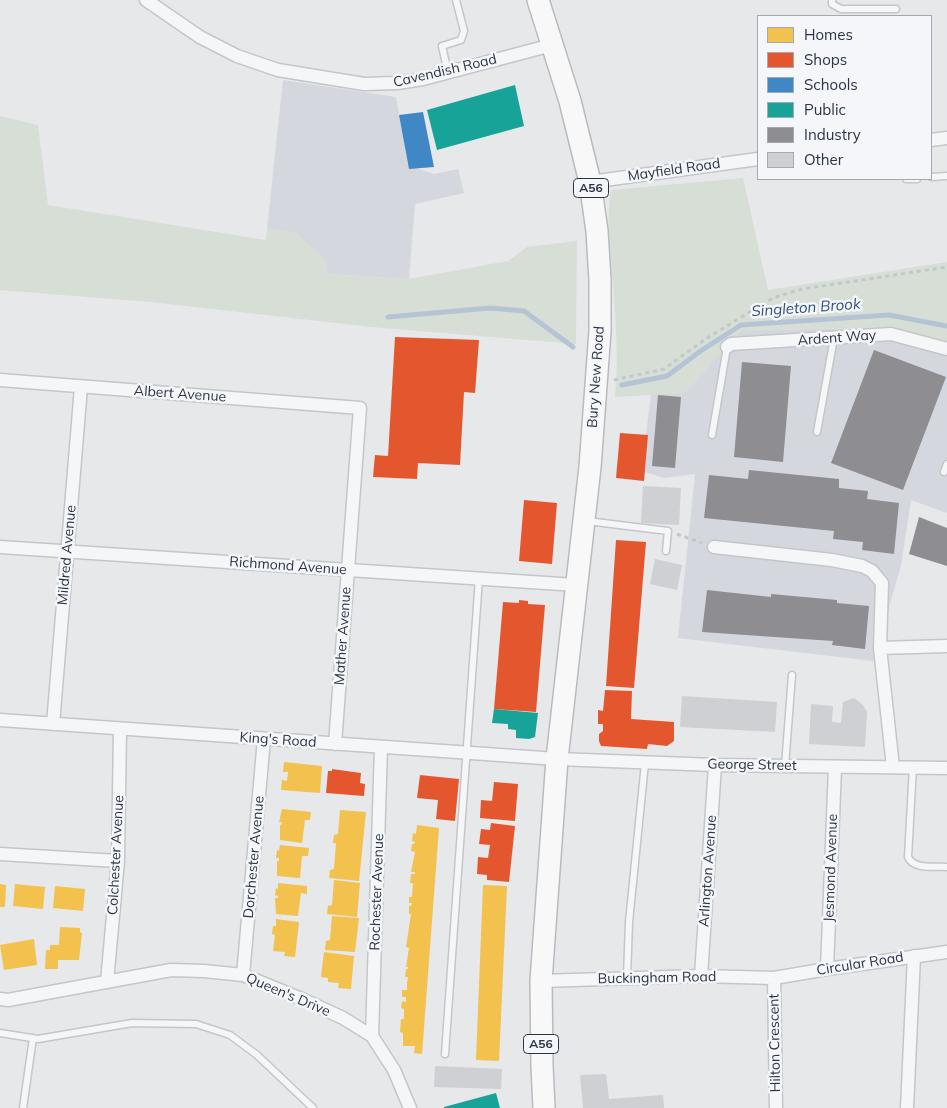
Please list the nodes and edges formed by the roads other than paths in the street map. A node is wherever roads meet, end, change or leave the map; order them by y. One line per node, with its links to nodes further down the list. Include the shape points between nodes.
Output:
1 (146, 0): 7 (street, Cavendish Road, via 200,37 237,56 278,70 364,84 397,83)
2 (456, 0): 7 (lane, via 464,31 461,40 442,46)
3 (538, 0): 6 (highway, Bury New Road / A56)
4 (832, 0): 5 (lane, via 832,4 841,9)
5 (896, 9)
6 (552, 45): 7 (street, Cavendish Road); 13 (highway, Bury New Road / A56)
7 (448, 73)
8 (947, 138): 9 (street)
9 (932, 140)
10 (757, 159): 13 (street, Mayfield Road)
11 (947, 176): 12 (lane)
12 (932, 177)
13 (590, 182): 24 (highway, Bury New Road / A56, via 597,231 600,331)
14 (834, 338): 15 (street, Ardent Way, via 731,344); 16 (street, Ardent Way, via 891,334); 20 (lane)
15 (727, 347): 21 (lane)
16 (947, 349)
17 (0, 380): 18 (street, Albert Avenue)
18 (82, 387): 19 (street, Albert Avenue); 28 (street, Mildred Avenue)
19 (360, 408): 29 (street, Mather Avenue)
20 (818, 432)
21 (712, 434)
22 (947, 464): 23 (lane)
23 (944, 472)
24 (584, 520): 27 (lane, via 668,531); 31 (highway, Bury New Road / A56)
25 (0, 547): 28 (street, Richmond Avenue)
26 (714, 547): 33 (street, via 832,560 872,571 882,583)
27 (666, 551)
28 (68, 552): 29 (street, Richmond Avenue); 36 (street, Mildred Avenue)
29 (348, 570): 30 (street, Richmond Avenue); 39 (street, Mather Avenue)
30 (479, 578): 31 (street, Richmond Avenue); 41 (lane)
31 (576, 584): 42 (highway, Bury New Road / A56)
32 (947, 646): 33 (street)
33 (880, 648): 47 (street)
34 (792, 676): 45 (lane)
35 (0, 720): 36 (street, King's Road)
36 (54, 724): 37 (street, King's Road)
37 (120, 729): 38 (street, King's Road); 51 (street, Colchester Avenue)
38 (264, 739): 39 (street, King's Road); 56 (street, Dorchester Avenue)
39 (335, 744): 40 (street, King's Road)
40 (382, 747): 41 (street, King's Road); 64 (street, Rochester Avenue)
41 (466, 753): 42 (street, King's Road); 66 (lane)
42 (556, 760): 43 (street, George Street); 60 (highway, Bury New Road)
43 (645, 763): 44 (street, George Street); 58 (lane, via 629,922)
44 (715, 765): 45 (street, George Street); 57 (street, Arlington Avenue)
45 (785, 766): 46 (street, George Street)
46 (836, 767): 47 (street, George Street); 55 (street, Jesmond Avenue)
47 (893, 767): 48 (street, George Street)
48 (913, 767): 49 (street, George Street); 52 (lane, via 908,857 916,866)
49 (947, 768)
50 (0, 854): 51 (street)
51 (118, 861): 61 (street, Colchester Avenue)
52 (947, 867)
53 (947, 952): 54 (street, Circular Road)
54 (914, 956): 55 (street, Circular Road); 72 (street)
55 (827, 969): 59 (street, Circular Road)
56 (243, 975): 61 (street, Queen's Drive, via 171,970); 64 (street, Queen's Drive, via 343,1018)
57 (701, 976): 58 (street, Buckingham Road); 59 (street, Buckingham Road)
58 (627, 978): 60 (street, Buckingham Road)
59 (774, 978): 71 (street, Hilton Crescent)
60 (541, 981): 70 (highway, A56)
61 (107, 982): 62 (street, Queen's Drive)
62 (0, 999)
63 (0, 1033): 65 (lane)
64 (372, 1036): 69 (street, Queen's Drive, via 394,1070)
65 (33, 1038): 67 (lane); 68 (lane, via 132,1024 196,1024 230,1035 257,1054)
66 (445, 1054)
67 (23, 1108)
68 (313, 1108)
69 (410, 1108)
70 (544, 1108)
71 (776, 1108)
72 (907, 1108)

